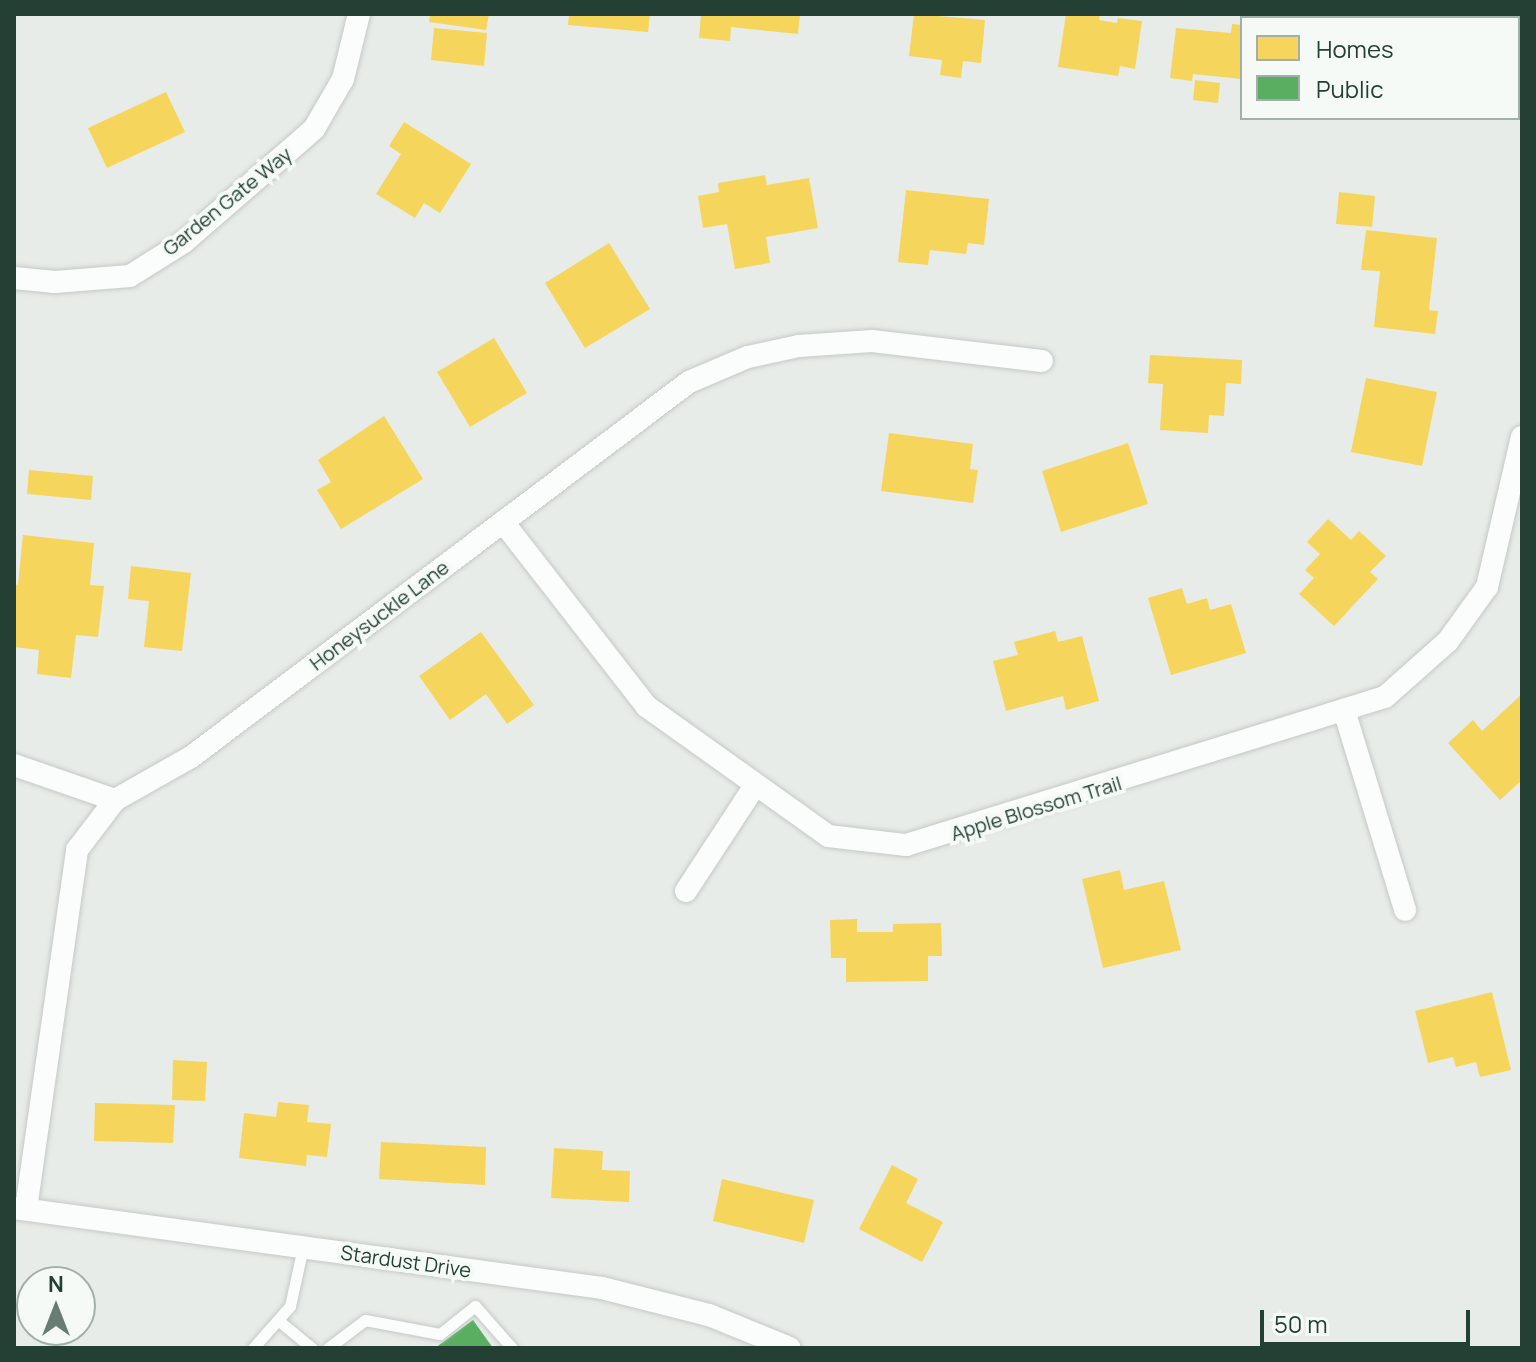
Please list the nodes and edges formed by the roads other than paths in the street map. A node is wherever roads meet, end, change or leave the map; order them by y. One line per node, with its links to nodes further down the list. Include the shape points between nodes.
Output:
1 (359, 14): 2 (street, Garden Gate Way, via 343,79 314,129 184,242 130,276 55,282)
2 (14, 278)
3 (1042, 361): 5 (street, Honeysuckle Lane, via 872,341 799,346 748,357 689,382)
4 (1522, 437): 6 (street, Apple Blossom Trail, via 1487,587 1448,641 1410,678 1385,697)
5 (503, 522): 8 (street, Apple Blossom Trail, via 646,706); 9 (street, Honeysuckle Lane, via 191,757)
6 (1344, 710): 8 (street, Apple Blossom Trail, via 906,845 828,836); 11 (street)
7 (14, 765): 9 (street)
8 (754, 787): 10 (street)
9 (115, 800): 12 (street, Honeysuckle Lane, via 77,850)
10 (686, 891)
11 (1405, 910)
12 (20, 1209): 13 (street, Stardust Drive)
13 (303, 1247): 14 (lane, via 290,1306); 15 (street, Stardust Drive, via 602,1288 709,1315)
14 (279, 1321): 16 (lane); 17 (lane)
15 (774, 1345)
16 (253, 1348)
17 (312, 1348)
18 (328, 1348): 19 (lane, via 365,1320 440,1334 475,1306)
19 (512, 1348)

